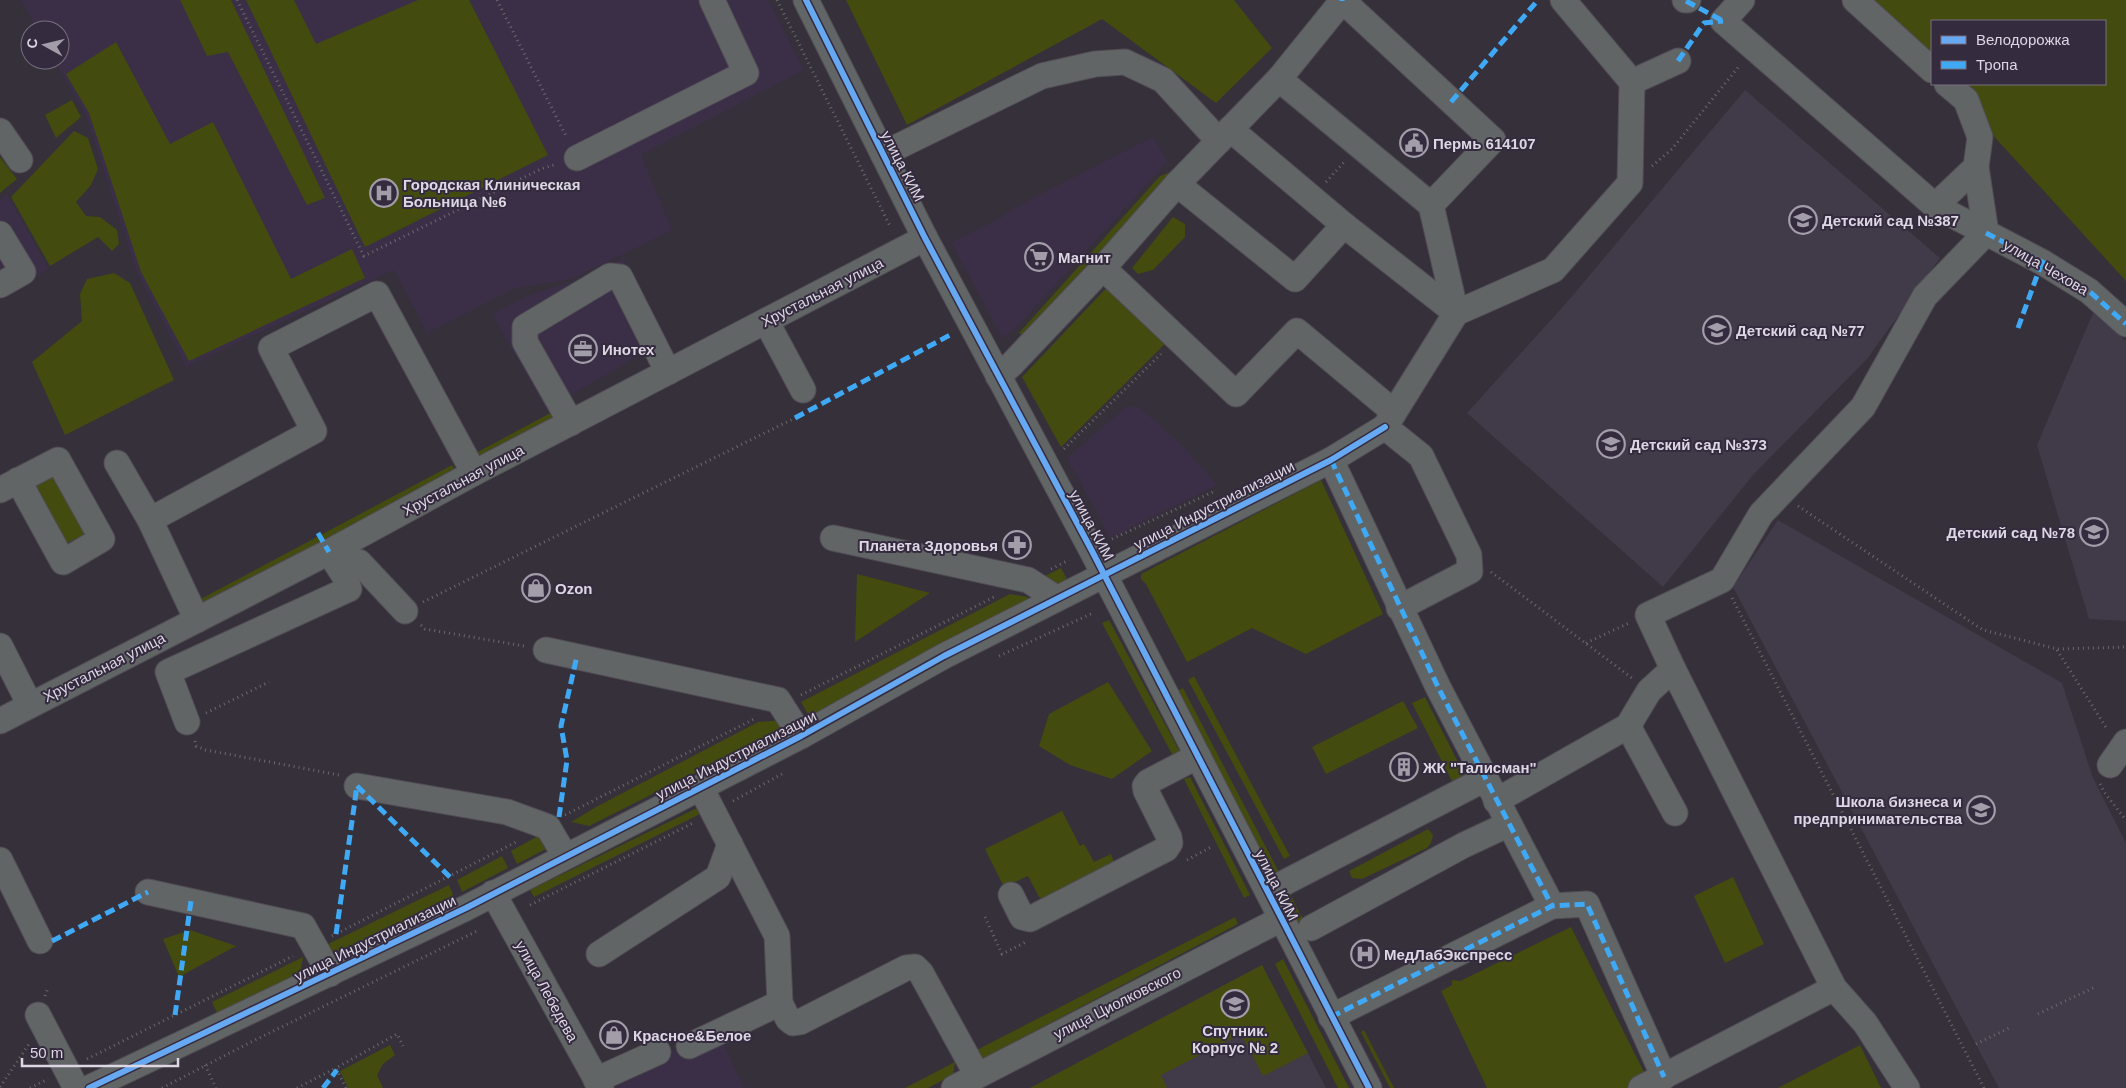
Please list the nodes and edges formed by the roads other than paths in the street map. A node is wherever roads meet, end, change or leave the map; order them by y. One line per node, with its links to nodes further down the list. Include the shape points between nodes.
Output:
1 (712, 0): 15 (street, via 746,73)
2 (806, 0): 14 (street, улица КИМ)
3 (1342, 0): 9 (street); 19 (street, via 1493,140)
4 (1563, 0): 10 (street)
5 (1742, 0): 20 (street, улица Чехова, via 1723,21)
6 (1855, 0): 8 (street)
7 (1678, 61): 10 (street)
8 (1931, 69)
9 (1279, 79): 13 (street); 19 (street)
10 (1632, 82): 27 (street, via 1630,183 1553,270)
11 (1948, 85): 17 (street, via 1966,100 1980,136)
12 (0, 131): 16 (street)
13 (1225, 135): 14 (street, via 1163,80 1125,62 1094,64 1042,76); 18 (street); 21 (street)
14 (883, 154): 24 (street, улица КИМ)
15 (577, 158)
16 (20, 160)
17 (1976, 167): 20 (street); 22 (street)
18 (1177, 184): 21 (street, via 1295,279); 25 (street)
19 (1431, 205): 27 (street)
20 (1935, 206): 22 (street, улица Чехова)
21 (1344, 225): 27 (street)
22 (1986, 233): 29 (street, улица Чехова, via 2089,291); 48 (street, via 1925,296 1863,408 1760,514 1722,580 1648,615)
23 (0, 234): 26 (street, via 22,272)
24 (925, 238): 28 (street, Хрустальная улица); 31 (street, улица КИМ)
25 (1103, 268): 31 (street); 33 (street, via 1236,394 1297,331)
26 (0, 285)
27 (1456, 313): 33 (street)
28 (766, 321): 30 (street, Хрустальная улица); 32 (street)
29 (2126, 324)
30 (668, 372): 34 (street, Хрустальная улица); 34 (street, via 620,277 610,276 525,327 525,342)
31 (998, 376): 41 (street, улица КИМ)
32 (803, 390)
33 (1389, 420): 35 (street, улица Индустриализации); 43 (street, via 1421,456 1469,555 1470,571)
34 (571, 423): 37 (street, Хрустальная улица, via 530,453)
35 (1331, 460): 41 (street, улица Индустриализации); 43 (street)
36 (117, 463): 38 (street)
37 (474, 473): 38 (street, via 377,294 271,348 314,431); 40 (street, Хрустальная улица)
38 (150, 520): 45 (street)
39 (833, 538): 42 (street, via 1028,580)
40 (329, 552): 44 (street, via 359,562); 45 (street, Хрустальная улица); 51 (street, via 350,589 168,672)
41 (1104, 575): 42 (street, улица Индустриализации); 54 (street, улица КИМ)
42 (1056, 598): 53 (street, улица Индустриализации)
43 (1399, 608): 55 (street)
44 (405, 611)
45 (196, 620): 49 (street, Хрустальная улица)
46 (0, 646): 49 (street)
47 (546, 650): 53 (street, via 778,700)
48 (1673, 669): 52 (street, via 1649,690); 74 (street)
49 (30, 705): 50 (street, Хрустальная улица)
50 (0, 721)
51 (188, 722)
52 (1628, 726): 58 (street); 59 (street)
53 (801, 736): 57 (street, улица Индустриализации)
54 (1198, 756): 67 (street, via 1145,786 1169,837 1170,844 1166,848 1030,919 1022,918); 69 (street, улица КИМ)
55 (1485, 779): 58 (street); 64 (street)
56 (357, 786): 62 (street, via 507,812 548,827)
57 (701, 788): 61 (street); 62 (street, улица Индустриализации)
58 (1496, 800): 60 (street)
59 (1675, 813)
60 (1509, 824): 68 (street); 70 (street, via 1464,844)
61 (730, 844): 72 (street, via 718,876); 75 (street, via 777,936)
62 (565, 856): 66 (street, улица Индустриализации)
63 (0, 860): 71 (street)
64 (1282, 884)
65 (148, 892): 73 (street, via 303,926)
66 (493, 894): 73 (street, улица Индустриализации); 82 (street, улица Лебедева)
67 (1011, 895)
68 (1552, 906): 77 (street); 81 (street, via 1587,904)
69 (1281, 919): 77 (street, улица КИМ); 80 (street, улица Циолковского)
70 (1312, 928)
71 (40, 941)
72 (599, 954)
73 (330, 974): 84 (street, улица Индустриализации)
74 (1834, 988): 81 (street); 88 (street, via 1865,1023)
75 (780, 1003): 78 (street); 80 (street, via 794,1024 906,968 915,967)
76 (38, 1015): 83 (street)
77 (1331, 1017): 86 (street, улица КИМ)
78 (689, 1046)
79 (658, 1052): 82 (street)
80 (977, 1075): 85 (street, улица Циолковского)
81 (1664, 1077): 87 (street)
82 (598, 1084)
83 (76, 1088)
84 (89, 1088)
85 (954, 1088)
86 (1369, 1088)
87 (1641, 1088)
88 (1907, 1088)

